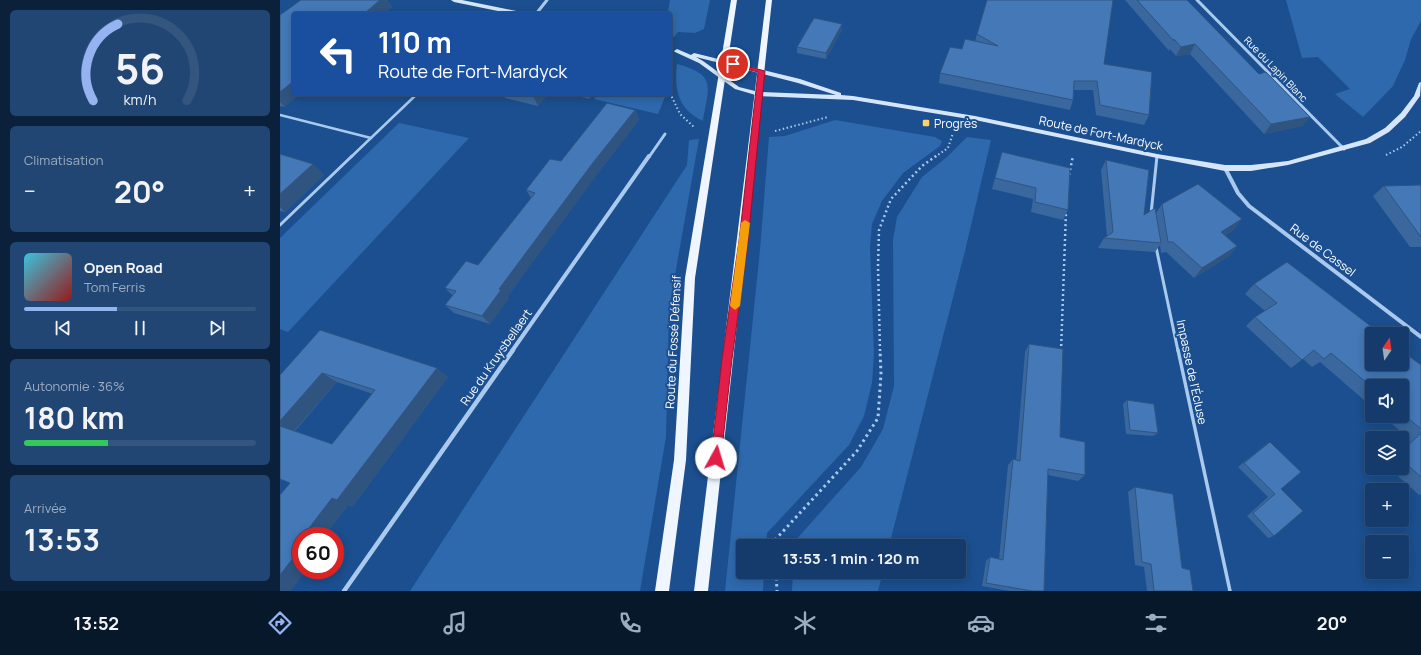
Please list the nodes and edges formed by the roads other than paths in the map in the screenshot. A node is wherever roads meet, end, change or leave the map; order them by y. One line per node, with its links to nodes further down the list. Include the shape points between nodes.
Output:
1 (454, 0): 6 (street)
2 (548, 0): 7 (street)
3 (734, 0): 9 (main road, Route du Fossé Défensif)
4 (769, 0): 10 (main road)
5 (1197, 0): 19 (street, Rue du Lapin Blanc)
6 (501, 12)
7 (538, 12)
8 (673, 50): 9 (street, Route de Fort-Mardyck); 11 (street, Route de Fort-Mardyck, via 701,62)
9 (724, 61): 10 (street, Route de Fort-Mardyck); 11 (main road, Route du Fossé Défensif)
10 (762, 71): 13 (main road); 15 (street, Route de Fort-Mardyck)
11 (722, 77): 13 (street, Route de Fort-Mardyck, via 737,88); 27 (main road, Route du Fossé Défensif, via 690,278 681,452)
12 (1421, 84): 19 (street, Route de Fort-Mardyck, via 1411,106 1387,130 1368,141)
13 (759, 94): 15 (street, Route de Fort-Mardyck); 28 (main road)
14 (414, 96): 18 (lane)
15 (853, 98): 20 (street, Route de Fort-Mardyck, via 975,118)
16 (280, 115): 18 (lane)
17 (665, 134): 26 (street, Rue du Kruysbellaert)
18 (371, 138): 23 (lane)
19 (1344, 149): 21 (street, Route de Fort-Mardyck, via 1283,164)
20 (1157, 156): 21 (street, Route de Fort-Mardyck); 22 (lane)
21 (1225, 168): 25 (street, Rue de Cassel, via 1238,193 1249,206)
22 (1151, 221)
23 (280, 225)
24 (1154, 239): 29 (lane, Impasse de l'Écluse)
25 (1421, 337)
26 (344, 591)
27 (662, 591)
28 (701, 591)
29 (1230, 591)

